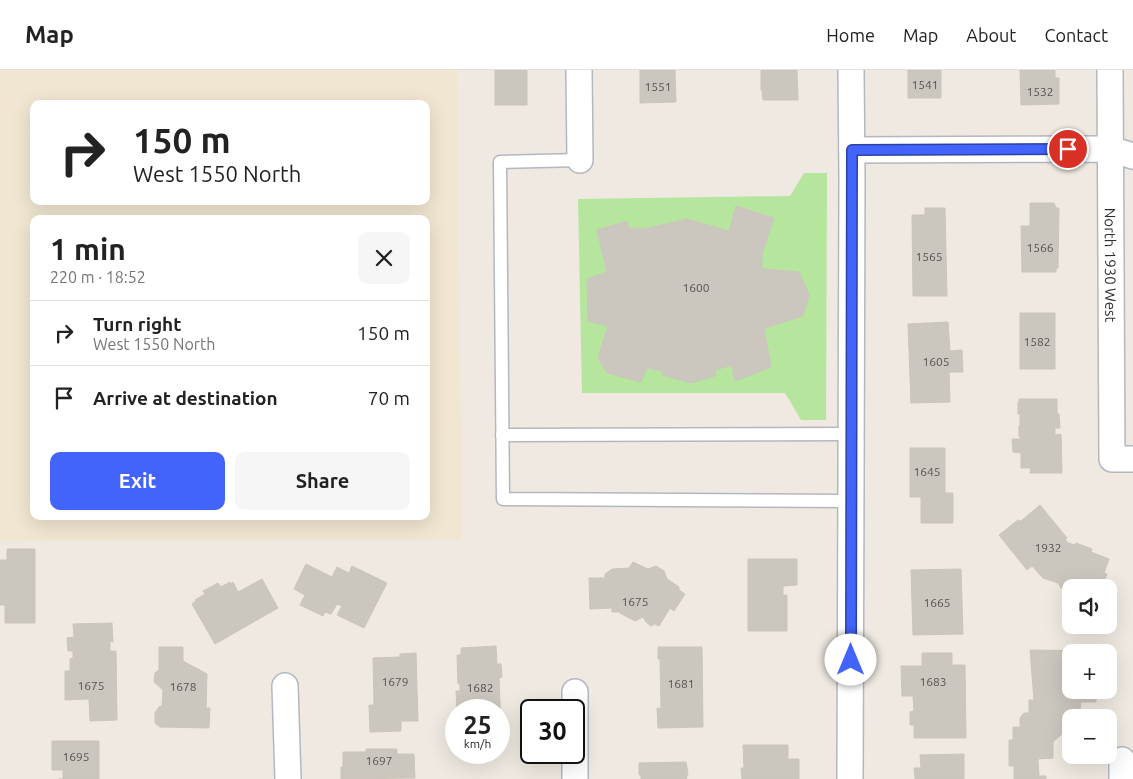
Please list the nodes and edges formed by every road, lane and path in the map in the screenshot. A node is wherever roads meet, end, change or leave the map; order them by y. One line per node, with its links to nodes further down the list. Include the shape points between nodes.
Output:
1 (580, 70): 6 (street)
2 (851, 70): 4 (street)
3 (1110, 70): 5 (street, North 1930 West)
4 (852, 150): 5 (street); 7 (street)
5 (1122, 153): 9 (street, North 1930 West)
6 (580, 160): 8 (lane, via 500,162)
7 (851, 434): 8 (lane); 10 (street)
8 (502, 435): 10 (lane, via 503,499)
9 (1123, 459)
10 (851, 501): 15 (street)
11 (286, 686): 13 (street)
12 (575, 692): 14 (street)
13 (288, 779)
14 (575, 779)
15 (850, 779)

